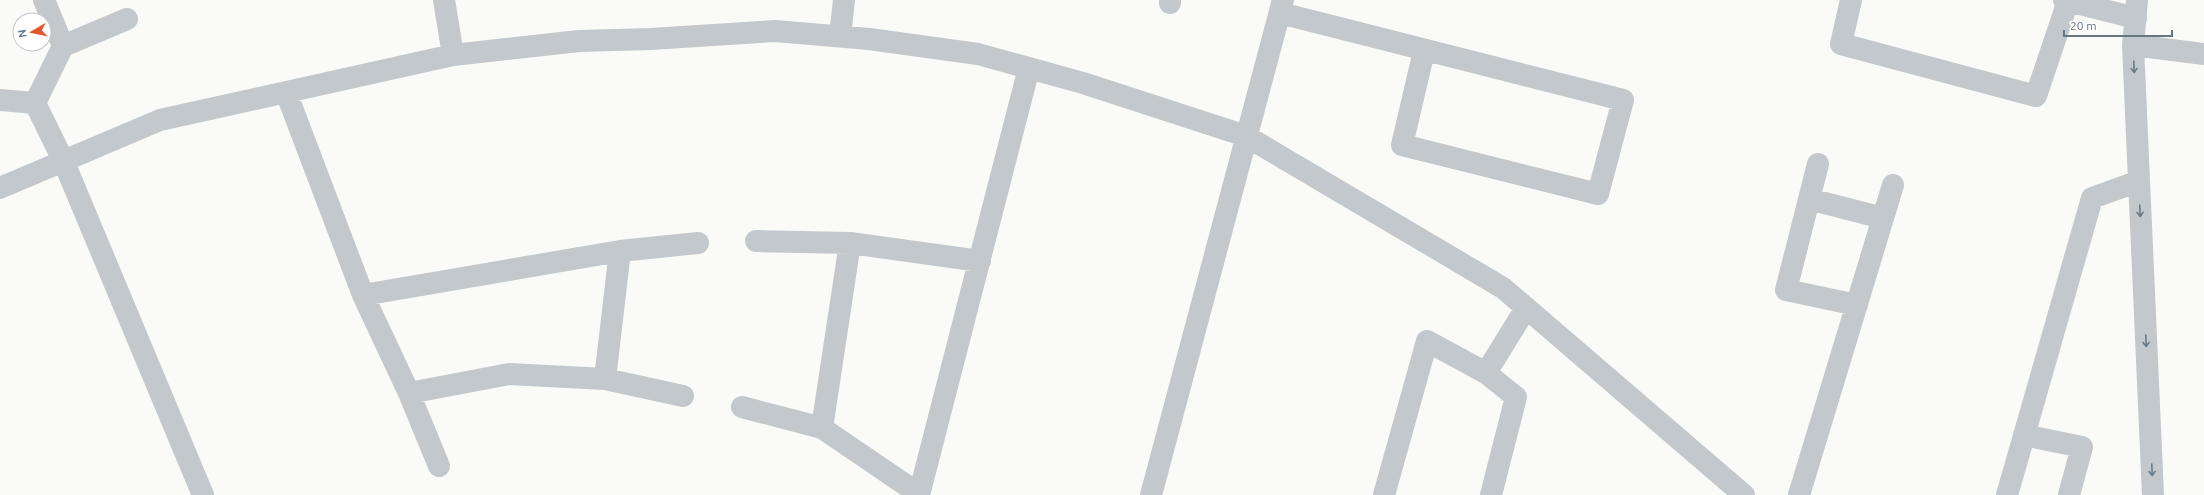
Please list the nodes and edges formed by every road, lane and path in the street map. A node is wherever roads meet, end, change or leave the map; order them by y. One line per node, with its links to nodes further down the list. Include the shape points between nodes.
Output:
1 (44, 0): 11 (street)
2 (444, 0): 14 (street)
3 (844, 0): 9 (street)
4 (1851, 0): 5 (street, via 1841,44 2036,96)
5 (2066, 0): 7 (street)
6 (1281, 7): 12 (street); 19 (street)
7 (2136, 9): 10 (street)
8 (127, 19): 11 (street)
9 (840, 36): 14 (street, via 775,31 651,40 579,41); 15 (street, via 978,54)
10 (2133, 45): 13 (street); 22 (street, one-way to 22)
11 (63, 46): 18 (street)
12 (1424, 50): 12 (street, via 1402,145 1598,194 1623,100)
13 (2204, 54)
14 (453, 55): 16 (street)
15 (1029, 68): 19 (street); 31 (street)
16 (286, 92): 20 (street, via 160,120); 32 (street)
17 (0, 100): 18 (street)
18 (35, 103): 20 (street)
19 (1246, 136): 34 (street, via 1503,288); 45 (street)
20 (63, 160): 24 (street); 44 (street)
21 (1818, 164): 25 (street)
22 (2139, 181): 41 (street, via 2092,198); 52 (street, one-way to 52)
23 (1893, 185): 26 (street)
24 (0, 188)
25 (1809, 199): 26 (street); 33 (street, via 1786,290)
26 (1883, 218): 33 (street)
27 (756, 241): 29 (street)
28 (698, 243): 30 (street)
29 (850, 244): 31 (street); 40 (street)
30 (620, 251): 32 (street); 36 (street)
31 (980, 260): 43 (street)
32 (363, 295): 37 (street)
33 (1857, 305): 49 (street)
34 (1526, 308): 35 (street); 48 (street)
35 (1486, 373): 46 (street, via 1427,341); 47 (street, via 1516,397)
36 (605, 379): 37 (street, via 509,374); 38 (street)
37 (409, 393): 42 (street)
38 (683, 396)
39 (742, 406): 40 (street)
40 (822, 428): 43 (street)
41 (2024, 435): 50 (street); 51 (street, via 2082,447)
42 (440, 466)
43 (919, 494)
44 (203, 495)
45 (1150, 495)
46 (1384, 495)
47 (1491, 495)
48 (1744, 495)
49 (1799, 495)
50 (2007, 495)
51 (2069, 495)
52 (2153, 495)

